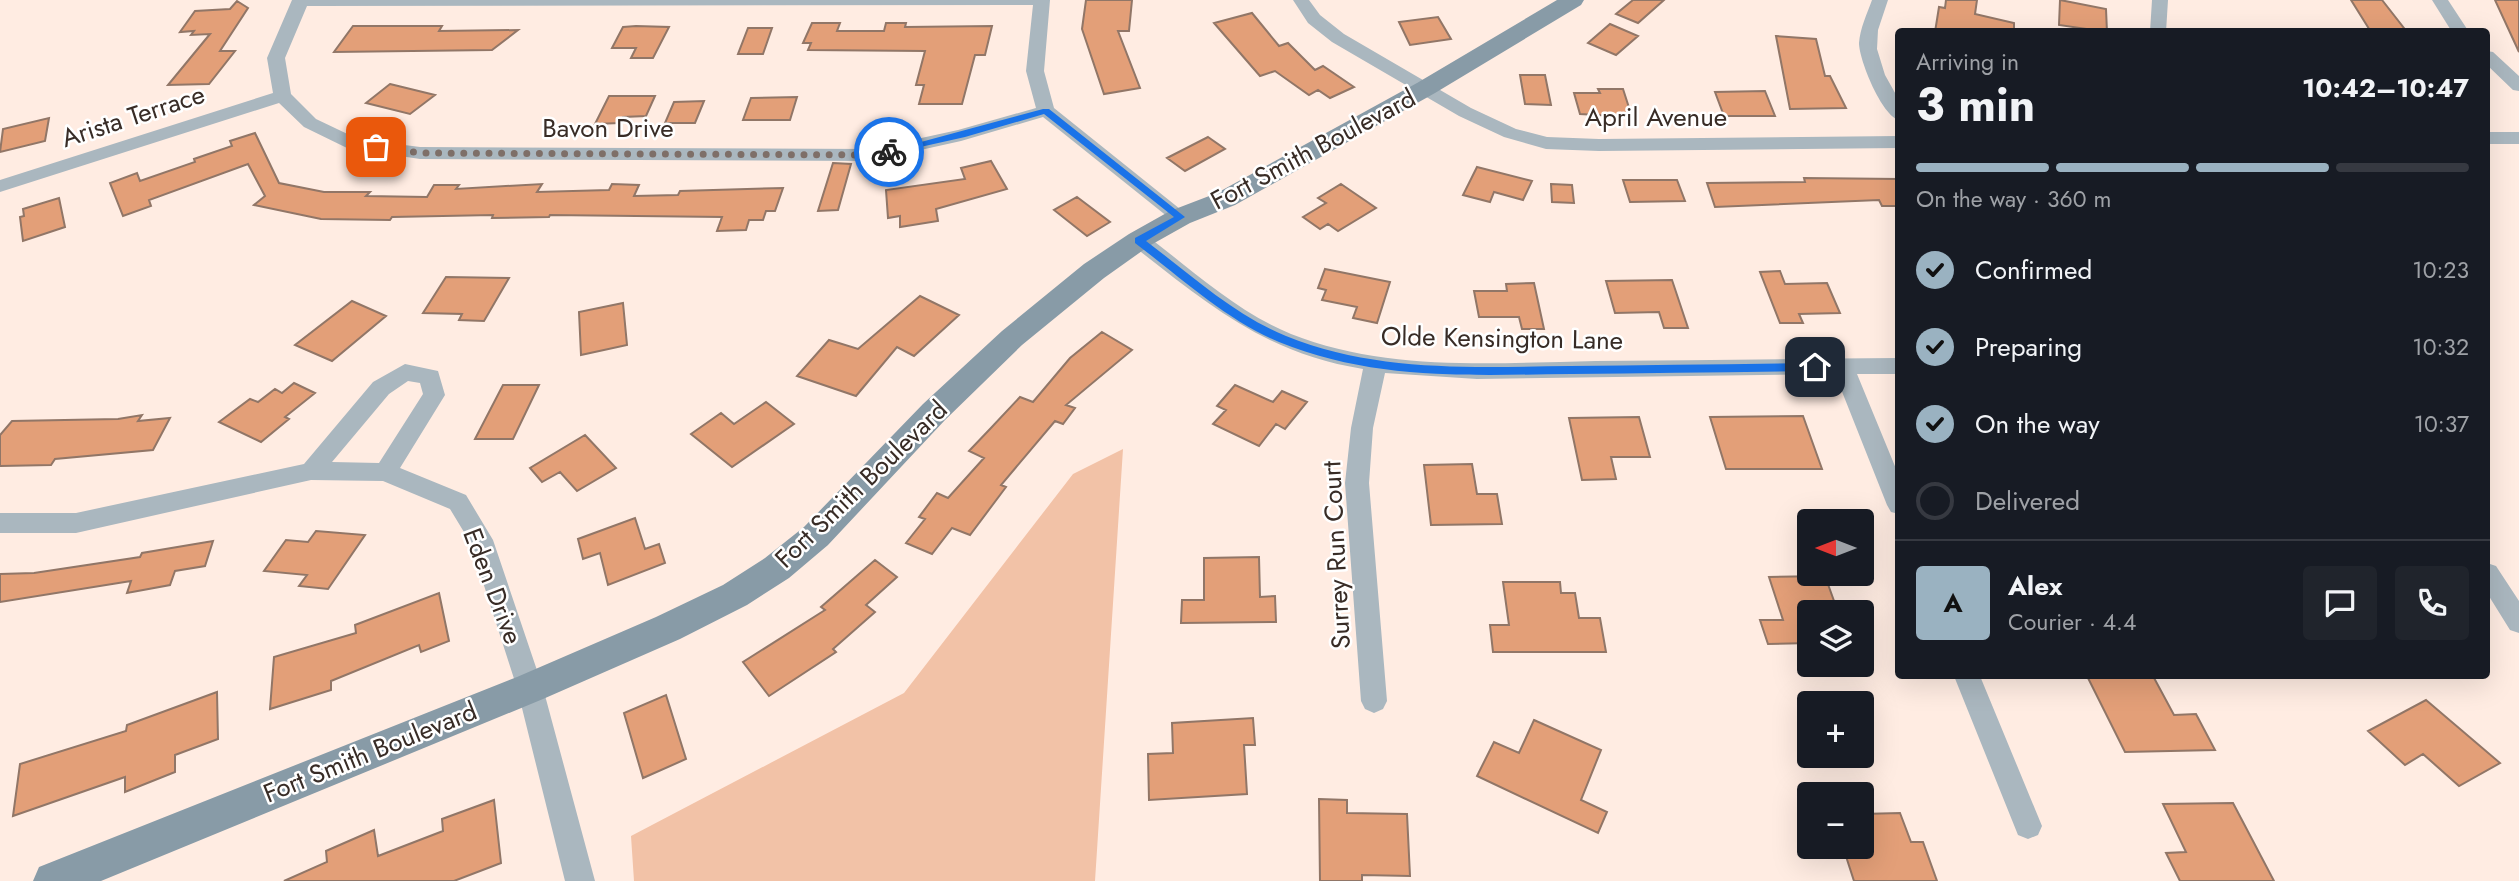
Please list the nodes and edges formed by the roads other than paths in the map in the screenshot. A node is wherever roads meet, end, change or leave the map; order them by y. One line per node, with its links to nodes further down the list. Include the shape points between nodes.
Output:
1 (301, 0): 2 (street); 13 (street, via 276,58)
2 (1042, 0): 15 (street, via 1034,68 1037,94)
3 (1301, 0): 12 (street, April Avenue, via 1314,19 1338,38)
4 (1573, 0): 12 (street, Fort Smith Boulevard)
5 (1880, 0): 14 (street, via 1867,49)
6 (2160, 0): 8 (street)
7 (2440, 0): 9 (street)
8 (2158, 28)
9 (2458, 28)
10 (2490, 59): 11 (street)
11 (2519, 86)
12 (1426, 88): 18 (street, April Avenue, via 1465,113 1546,143); 20 (street, Fort Smith Boulevard, via 1226,199)
13 (282, 96): 15 (street, Bavon Drive, via 310,123 354,144 420,153 871,155); 19 (street, Arista Terrace)
14 (1895, 108)
15 (1046, 111): 20 (street)
16 (2490, 138): 17 (street)
17 (2519, 138)
18 (1895, 142)
19 (0, 186)
20 (1180, 217): 21 (street, Fort Smith Boulevard)
21 (1139, 240): 22 (street, Olde Kensington Lane, via 1243,319 1321,353); 32 (street, Fort Smith Boulevard, via 1012,338 816,536 777,568 701,612)
22 (1376, 366): 23 (street, Olde Kensington Lane, via 1452,371); 33 (street, Surrey Run Court, via 1362,428 1357,483)
23 (1843, 366): 24 (street, Olde Kensington Lane); 27 (street)
24 (1895, 366)
25 (311, 471): 26 (street, Eden Drive); 26 (street, via 381,388 405,372 430,377 434,395); 28 (street, Eden Drive, via 76,523)
26 (386, 472): 32 (street, Eden Drive, via 458,502 481,540)
27 (1895, 495)
28 (0, 523)
29 (2490, 578): 30 (street)
30 (2519, 622)
31 (1968, 679): 34 (street)
32 (530, 688): 35 (street, Fort Smith Boulevard); 36 (street, Eden Drive)
33 (1374, 701)
34 (2028, 827)
35 (53, 881)
36 (580, 881)

